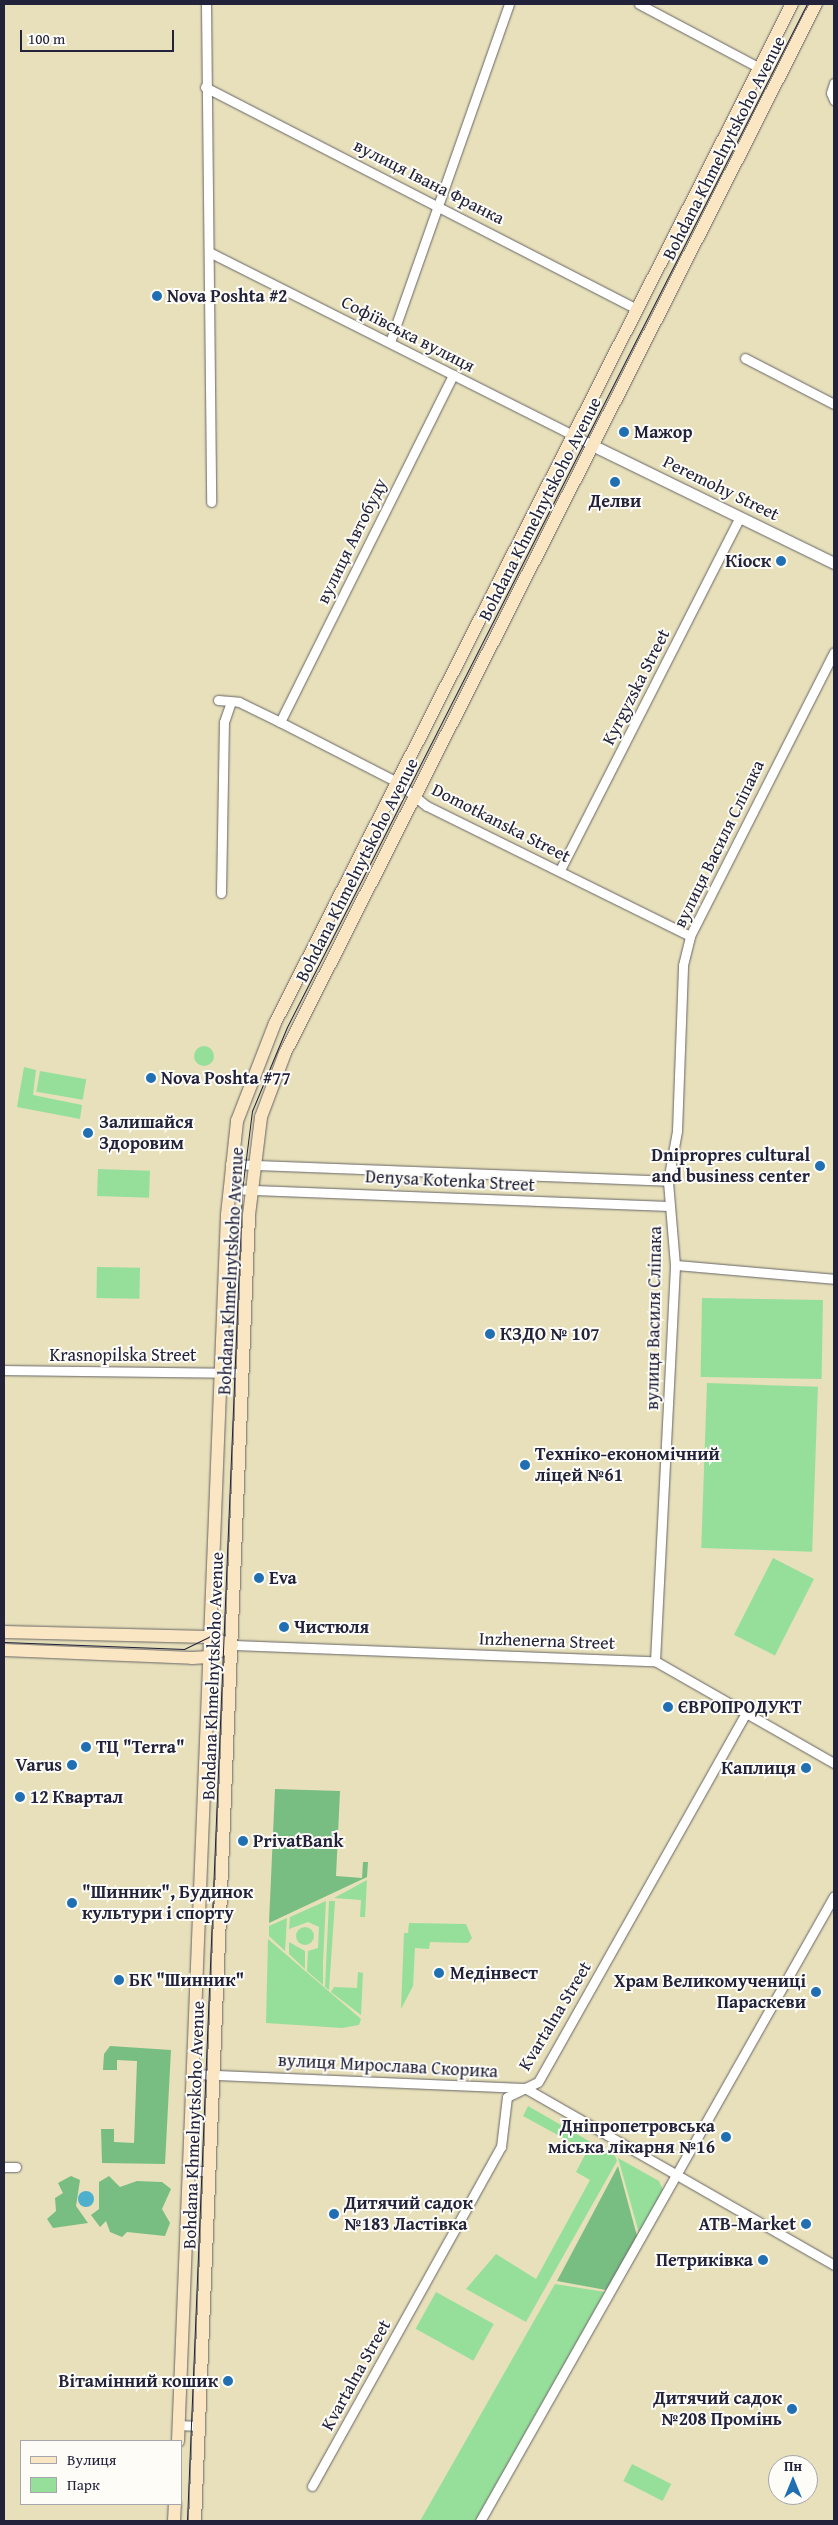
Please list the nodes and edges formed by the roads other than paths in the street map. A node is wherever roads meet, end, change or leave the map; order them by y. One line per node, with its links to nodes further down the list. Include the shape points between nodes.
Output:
1 (206, 4): 8 (street)
2 (509, 4): 10 (street)
3 (639, 4): 6 (street)
4 (792, 4): 6 (main road, Bohdana Khmelnytskoho Avenue)
5 (816, 4): 18 (main road, Bohdana Khmelnytskoho Avenue)
6 (760, 68): 12 (main road, Bohdana Khmelnytskoho Avenue)
7 (834, 83): 9 (street, via 831,93)
8 (206, 87): 10 (street, вулиця Івана Франка); 11 (street)
9 (834, 100)
10 (437, 204): 12 (street, вулиця Івана Франка); 13 (street)
11 (209, 252): 13 (street, Софіївська вулиця); 19 (street)
12 (637, 309): 17 (main road, Bohdana Khmelnytskoho Avenue)
13 (390, 342): 15 (street, Софіївська вулиця)
14 (745, 358): 16 (street)
15 (453, 375): 17 (street, Софіївська вулиця); 25 (street, вулиця Автобуду)
16 (834, 404)
17 (573, 435): 18 (street, Софіївська вулиця); 26 (main road, Bohdana Khmelnytskoho Avenue)
18 (592, 445): 20 (street, Peremohy Street); 27 (main road, Bohdana Khmelnytskoho Avenue)
19 (211, 502)
20 (740, 518): 21 (street, Peremohy Street); 28 (street, Kyrgyzska Street)
21 (834, 563)
22 (834, 652): 30 (street, вулиця Василя Сліпака)
23 (218, 700): 24 (street, Domotkanska Street)
24 (231, 702): 25 (street, Domotkanska Street); 29 (street, via 224,722)
25 (280, 722): 26 (street, Domotkanska Street)
26 (397, 782): 27 (street, Domotkanska Street); 31 (main road, Bohdana Khmelnytskoho Avenue, via 254,1067 238,1115)
27 (414, 796): 28 (street, Domotkanska Street); 32 (main road, Bohdana Khmelnytskoho Avenue, via 275,1074)
28 (560, 870): 30 (street, Domotkanska Street)
29 (221, 893)
30 (690, 936): 33 (street, вулиця Василя Сліпака, via 684,965 677,1131)
31 (230, 1164): 32 (street, Denysa Kotenka Street); 34 (main road, Bohdana Khmelnytskoho Avenue)
32 (252, 1165): 33 (street, Denysa Kotenka Street); 35 (main road, Bohdana Khmelnytskoho Avenue)
33 (668, 1181): 36 (street, вулиця Василя Сліпака)
34 (228, 1189): 35 (street, Denysa Kotenka Street); 40 (main road, Bohdana Khmelnytskoho Avenue)
35 (250, 1190): 36 (street, Denysa Kotenka Street); 41 (main road, Bohdana Khmelnytskoho Avenue)
36 (669, 1206): 37 (street, вулиця Василя Сліпака)
37 (675, 1265): 38 (street); 49 (street, вулиця Василя Сліпака)
38 (834, 1278)
39 (4, 1370): 40 (street, Krasnopilska Street)
40 (221, 1372): 41 (street, Krasnopilska Street); 44 (main road, Bohdana Khmelnytskoho Avenue)
41 (242, 1372): 45 (main road, Bohdana Khmelnytskoho Avenue)
42 (4, 1632): 43 (main road)
43 (73, 1634): 44 (main road); 47 (main road)
44 (210, 1637): 45 (main road); 48 (main road, Bohdana Khmelnytskoho Avenue)
45 (232, 1645): 48 (main road); 49 (street, Inzhenerna Street); 53 (main road, Bohdana Khmelnytskoho Avenue)
46 (4, 1650): 47 (main road)
47 (72, 1653): 48 (main road)
48 (209, 1657): 52 (main road, Bohdana Khmelnytskoho Avenue)
49 (655, 1661): 50 (street, Inzhenerna Street)
50 (746, 1713): 51 (street, Inzhenerna Street); 57 (street, Kvartalna Street, via 538,2082)
51 (834, 1763)
52 (202, 1826): 53 (main road); 55 (main road, Bohdana Khmelnytskoho Avenue)
53 (224, 1826): 56 (main road, Bohdana Khmelnytskoho Avenue)
54 (834, 1896): 62 (street)
55 (192, 2074): 56 (street, вулиця Мирослава Скорика); 60 (main road, Bohdana Khmelnytskoho Avenue)
56 (214, 2075): 57 (street, вулиця Мирослава Скорика); 61 (main road, Bohdana Khmelnytskoho Avenue)
57 (525, 2088): 62 (street, вулиця Мирослава Скорика); 67 (street, Kvartalna Street, via 507,2097 501,2147)
58 (4, 2167): 59 (street)
59 (16, 2167)
60 (189, 2171): 61 (street); 64 (main road, Bohdana Khmelnytskoho Avenue)
61 (210, 2171): 65 (main road, Bohdana Khmelnytskoho Avenue)
62 (676, 2175): 63 (street, вулиця Мирослава Скорика); 71 (street)
63 (834, 2265)
64 (178, 2426): 65 (street); 66 (main road, Bohdana Khmelnytskoho Avenue)
65 (199, 2426): 70 (main road, Bohdana Khmelnytskoho Avenue)
66 (178, 2440)
67 (312, 2486)
68 (175, 2505): 69 (main road)
69 (174, 2521)
70 (195, 2521)
71 (480, 2521)

